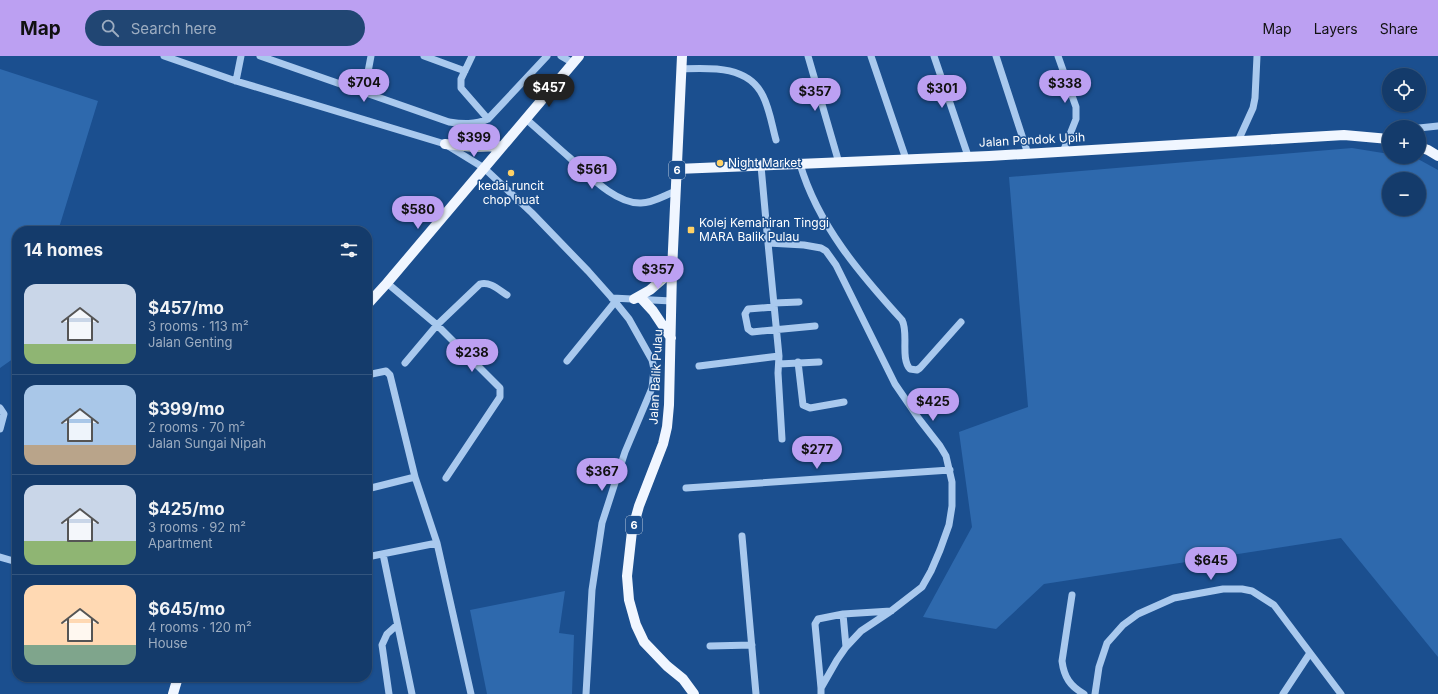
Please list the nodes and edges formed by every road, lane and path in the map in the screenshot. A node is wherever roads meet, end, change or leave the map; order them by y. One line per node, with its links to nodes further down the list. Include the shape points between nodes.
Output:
1 (166, 56): 19 (street)
2 (241, 56): 19 (street)
3 (260, 56): 20 (street)
4 (371, 56): 20 (street)
5 (424, 56): 18 (street)
6 (472, 56): 18 (street)
7 (548, 56): 21 (street)
8 (561, 56): 16 (street)
9 (682, 56): 17 (main road, Jalan Balik Pulau / 6)
10 (808, 56): 38 (street)
11 (871, 56): 37 (street)
12 (934, 56): 35 (street)
13 (996, 56): 34 (street)
14 (1058, 56): 33 (street, via 1076,106 1076,119)
15 (1257, 56): 29 (street, via 1253,108)
16 (576, 60): 22 (main road)
17 (681, 69): 28 (street, via 722,68 754,82 763,95); 42 (main road, Jalan Balik Pulau / 6)
18 (465, 71): 21 (street, via 461,79 461,88)
19 (236, 81): 30 (street)
20 (364, 93): 21 (street, via 449,122 473,124)
21 (488, 119)
22 (526, 119): 31 (main road); 43 (street, via 604,187 622,199 642,204)
23 (1438, 126): 24 (street)
24 (1426, 127)
25 (1382, 137): 26 (street)
26 (1378, 138): 27 (main road, Jalan Pondok Upih); 29 (main road, Jalan Pondok Upih, via 1344,135)
27 (1382, 138)
28 (776, 140)
29 (1238, 141): 33 (main road, Jalan Pondok Upih)
30 (445, 144): 31 (main road); 41 (street)
31 (502, 146): 41 (main road)
32 (1426, 149): 36 (main road)
33 (1063, 152): 34 (main road, Jalan Pondok Upih)
34 (1028, 154): 35 (main road, Jalan Pondok Upih)
35 (968, 156): 37 (main road, Jalan Pondok Upih)
36 (1438, 156)
37 (906, 159): 38 (main road, Jalan Pondok Upih)
38 (839, 163): 39 (main road, Jalan Pondok Upih)
39 (800, 164): 40 (main road, Jalan Pondok Upih); 54 (street, via 811,196 833,235 858,269 902,320 905,329 906,362 910,368 920,368)
40 (761, 166): 42 (main road, Jalan Pondok Upih); 44 (street)
41 (484, 168): 46 (main road); 50 (street, via 532,213)
42 (677, 169): 43 (main road, Jalan Balik Pulau / 6)
43 (676, 191): 45 (main road, Jalan Balik Pulau / 6)
44 (768, 243): 53 (street); 70 (street, via 813,246 826,251 836,265 895,384 940,446)
45 (672, 271): 48 (main road); 51 (main road, Jalan Balik Pulau / 6)
46 (387, 283): 49 (main road); 55 (street)
47 (507, 296): 55 (street, via 491,284 480,284)
48 (638, 299): 50 (street); 51 (street); 58 (main road, via 653,312)
49 (372, 300)
50 (614, 300): 60 (street); 95 (street, via 640,337 654,369 652,388 625,452 602,523 592,590)
51 (672, 300): 58 (main road, Jalan Balik Pulau / 6)
52 (799, 302): 53 (street)
53 (774, 305): 57 (street); 57 (street, via 748,309 745,314 750,331)
54 (961, 322)
55 (437, 326): 63 (street); 72 (street, via 500,388 500,397)
56 (815, 326): 57 (street)
57 (777, 330): 59 (street)
58 (671, 338): 96 (main road, Jalan Balik Pulau / 6, via 667,427 632,531 626,576 629,600 644,642 683,679)
59 (779, 360): 61 (street); 64 (street); 69 (street)
60 (568, 361)
61 (798, 362): 62 (street); 66 (street, via 803,405 810,408)
62 (819, 362)
63 (405, 363)
64 (699, 366)
65 (372, 374): 71 (street, via 386,371 390,375)
66 (844, 402)
67 (0, 408): 68 (street, via 4,414)
68 (0, 430)
69 (782, 439)
70 (950, 470): 73 (street); 82 (street, via 952,506 949,525 940,550 922,587)
71 (415, 477): 74 (street); 76 (street)
72 (446, 478)
73 (686, 488)
74 (372, 489)
75 (742, 536): 85 (street)
76 (437, 543): 77 (street); 94 (street)
77 (383, 554): 78 (street); 84 (street)
78 (372, 556)
79 (0, 557): 80 (street)
80 (12, 561)
81 (1072, 595): 98 (street, via 1062,661 1063,670 1071,685)
82 (891, 611): 83 (street); 87 (street, via 860,631)
83 (843, 614): 87 (street); 90 (street, via 816,621)
84 (397, 625): 92 (street, via 386,634 382,645); 93 (street)
85 (752, 645): 86 (street); 97 (street)
86 (710, 646)
87 (846, 647): 90 (street)
88 (1310, 653): 99 (street, via 1274,605 1252,592 1223,589 1174,598 1138,614 1123,625 1107,643 1099,667); 100 (street); 101 (street)
89 (177, 682): 91 (main road)
90 (821, 691)
91 (173, 694)
92 (389, 694)
93 (412, 694)
94 (471, 694)
95 (586, 694)
96 (694, 694)
97 (756, 694)
98 (1084, 694)
99 (1095, 694)
100 (1283, 694)
101 (1341, 694)

